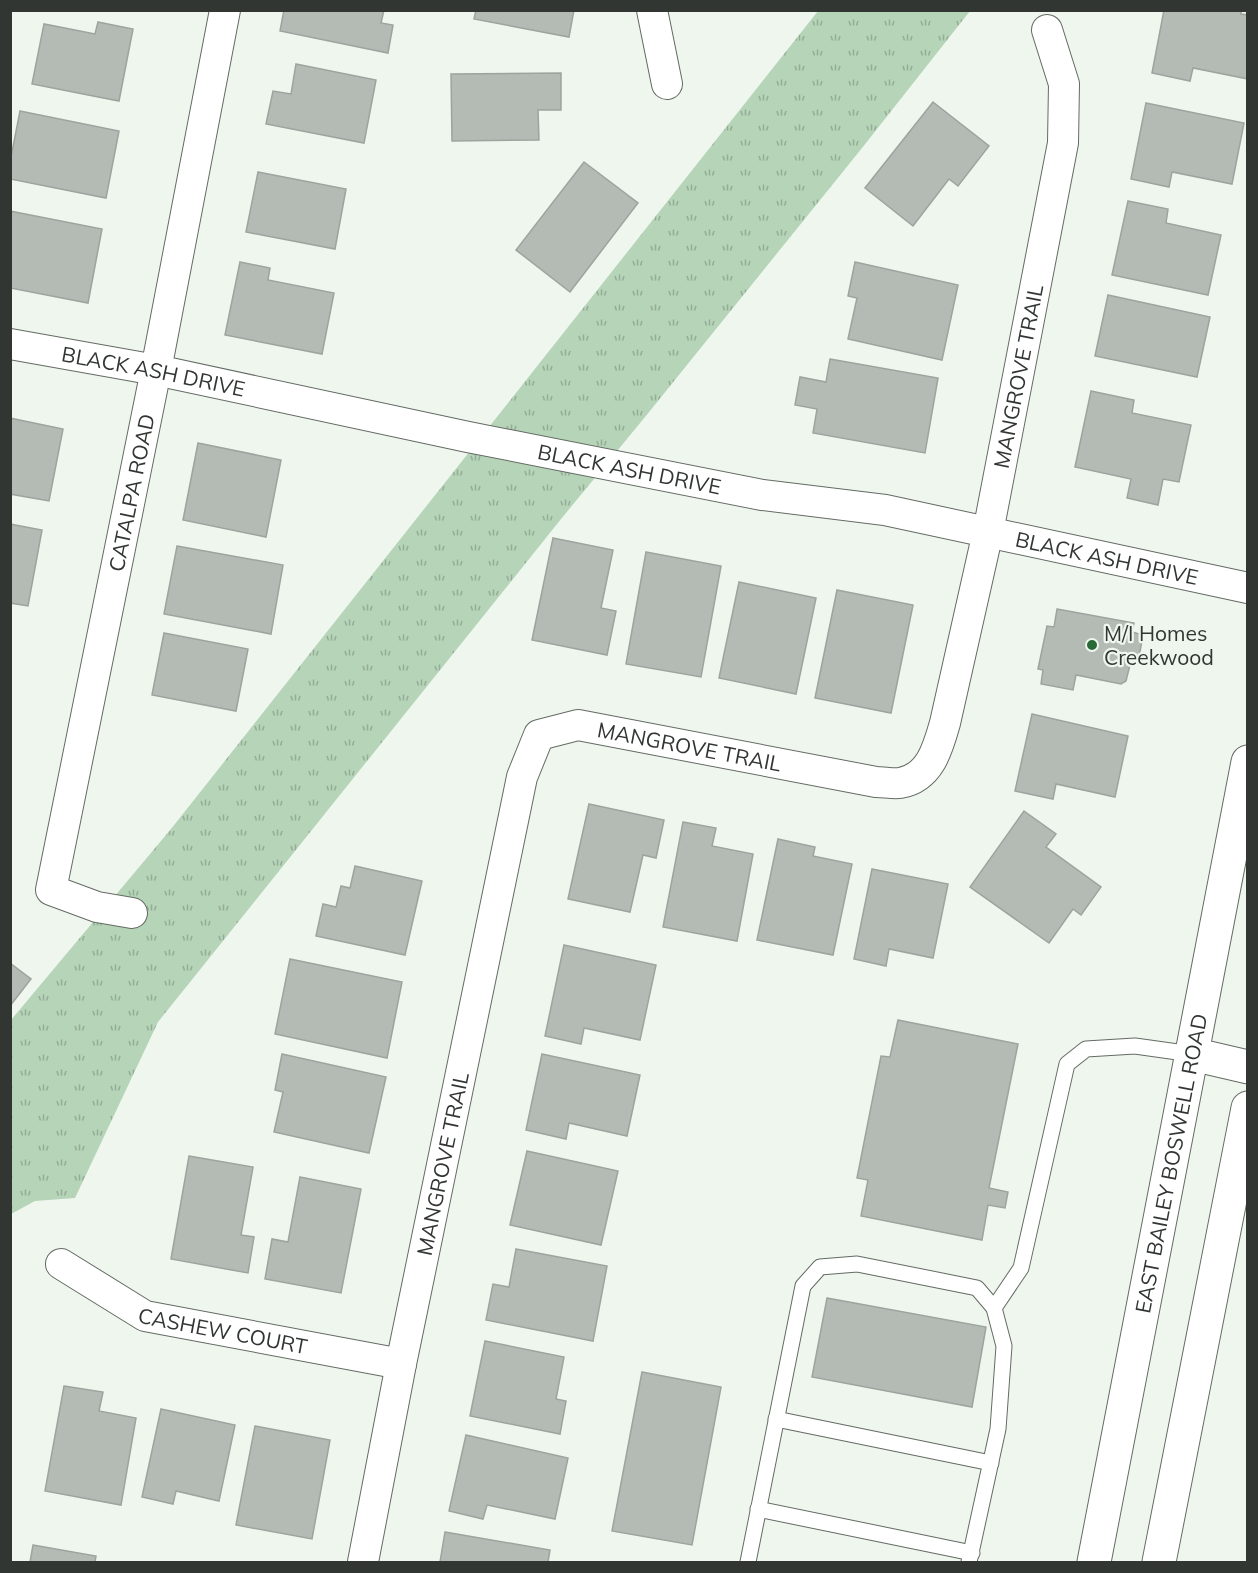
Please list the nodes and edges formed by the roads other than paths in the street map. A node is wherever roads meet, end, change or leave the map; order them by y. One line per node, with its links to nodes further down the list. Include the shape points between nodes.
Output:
1 (225, 10): 6 (street, CATALPA ROAD)
2 (652, 10): 4 (street)
3 (1047, 30): 7 (street, MANGROVE TRAIL, via 1064,84 1063,143)
4 (668, 84)
5 (10, 344): 6 (street, BLACK ASH DRIVE)
6 (156, 370): 7 (street, BLACK ASH DRIVE, via 750,492 885,510); 10 (street, CATALPA ROAD, via 51,890 97,907)
7 (988, 532): 8 (street, BLACK ASH DRIVE); 16 (street, MANGROVE TRAIL, via 937,752 920,776 900,783 876,782 578,725 539,735 522,777)
8 (1248, 588)
9 (1248, 762): 11 (main road, EAST BAILEY BOSWELL ROAD)
10 (132, 913)
11 (1192, 1054): 12 (main road); 15 (lane, via 1136,1046 1086,1049 1067,1064 1021,1268); 23 (main road, EAST BAILEY BOSWELL ROAD)
12 (1248, 1067)
13 (1248, 1108): 24 (main road)
14 (61, 1264): 16 (street, CASHEW COURT, via 145,1316)
15 (994, 1308): 17 (lane, via 977,1288 856,1264 820,1267 803,1286); 18 (lane, via 1004,1346 998,1429)
16 (401, 1364): 21 (street, MANGROVE TRAIL)
17 (776, 1419): 18 (lane); 19 (lane)
18 (991, 1463): 20 (lane)
19 (758, 1509): 20 (lane); 22 (lane)
20 (970, 1558)
21 (363, 1563)
22 (748, 1563)
23 (1094, 1563)
24 (1159, 1563)

